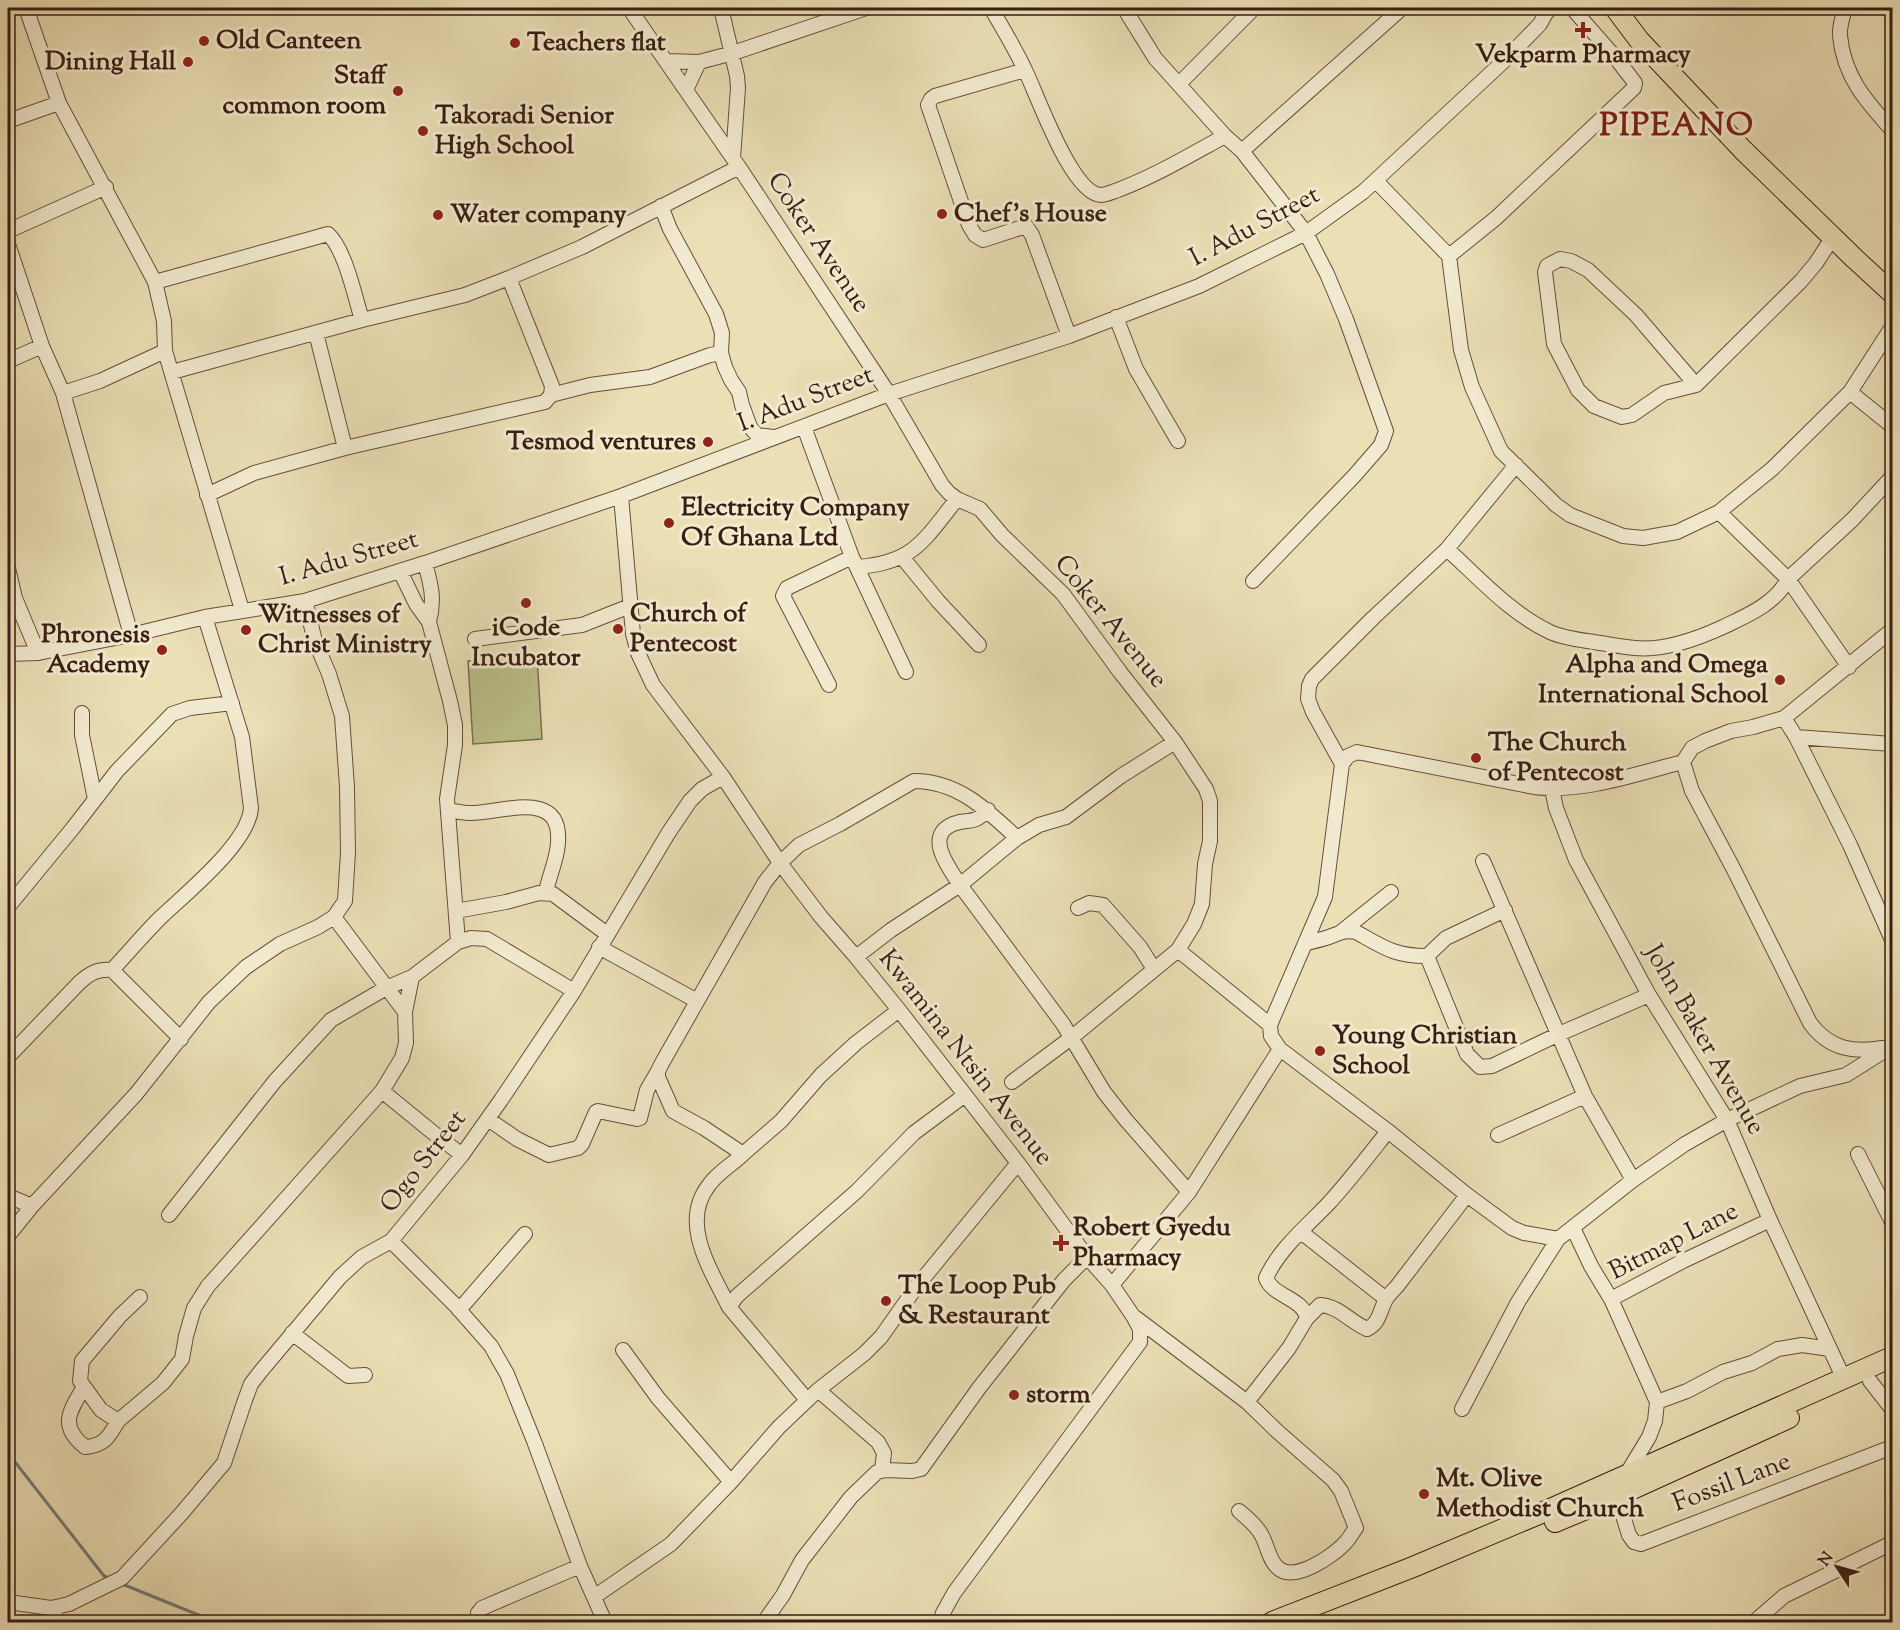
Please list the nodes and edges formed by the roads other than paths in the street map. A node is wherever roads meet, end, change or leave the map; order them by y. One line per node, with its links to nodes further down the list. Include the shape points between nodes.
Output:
1 (26, 8): 23 (street)
2 (628, 8): 18 (street, Coker Avenue)
3 (721, 8): 17 (street)
4 (866, 8): 17 (street)
5 (991, 8): 20 (street)
6 (1124, 8): 21 (street, via 1155,58)
7 (1254, 8): 21 (street)
8 (1402, 8): 27 (street)
9 (1551, 8): 15 (street)
10 (1563, 8): 15 (street)
11 (1572, 8): 36 (street, via 1615,57 1635,83 1634,88 1496,218)
12 (1600, 8): 16 (highway, via 1620,30)
13 (1615, 8): 16 (highway)
14 (1845, 8): 25 (street, via 1840,34 1849,74)
15 (1540, 24): 29 (street, I. Adu Street)
16 (1639, 40): 34 (highway, via 1743,150)
17 (733, 53): 19 (street); 28 (street, via 738,88)
18 (666, 61): 19 (street); 22 (street, Coker Avenue)
19 (699, 62): 22 (street)
20 (1025, 70): 26 (street, via 1067,163 1095,194 1103,196 1127,187); 44 (street, via 935,96 928,105 975,235 983,240 1026,226)
21 (1179, 84): 26 (street)
22 (686, 90): 28 (street, Coker Avenue)
23 (59, 103): 24 (street); 30 (street)
24 (8, 121)
25 (1893, 130)
26 (1225, 136): 27 (street)
27 (1242, 151): 33 (street)
28 (736, 163): 31 (street); 53 (street, Coker Avenue)
29 (1376, 181): 33 (street, I. Adu Street); 36 (street)
30 (106, 187): 32 (street); 38 (street)
31 (661, 206): 37 (street, via 582,247); 47 (street, via 716,314 722,333)
32 (8, 231)
33 (1306, 233): 40 (street, I. Adu Street, via 1199,286); 73 (street, via 1346,319 1386,430 1381,445 1355,475)
34 (1833, 237): 39 (highway); 50 (street, via 1801,281)
35 (8, 244): 45 (street)
36 (1449, 256): 60 (street, via 1461,350 1472,387 1501,451)
37 (509, 278): 41 (street, via 465,295); 54 (street, via 552,386)
38 (155, 282): 41 (street, via 328,234 348,271); 46 (street, via 164,321)
39 (1893, 292)
40 (1116, 317): 44 (street, I. Adu Street); 58 (street, via 1136,369)
41 (362, 320): 43 (street)
42 (1893, 327): 51 (street)
43 (316, 333): 49 (street); 59 (street)
44 (1069, 336): 53 (street, I. Adu Street)
45 (42, 346): 48 (street); 52 (street)
46 (165, 351): 49 (street); 52 (street)
47 (721, 353): 54 (street, via 650,377); 57 (street, via 730,380 740,392 750,427 757,435)
48 (8, 361)
49 (172, 372): 62 (street)
50 (1696, 385): 50 (street, via 1664,393 1632,415 1622,417 1594,406 1578,390 1554,344 1546,296 1547,266 1560,259 1587,270 1636,315)
51 (1850, 392): 55 (street); 65 (street, via 1772,469)
52 (63, 393): 80 (street)
53 (889, 394): 56 (street, I. Adu Street); 64 (street, Coker Avenue, via 942,485)
54 (551, 395): 59 (street, via 545,402)
55 (1893, 426)
56 (804, 427): 57 (street, I. Adu Street); 68 (street)
57 (775, 437): 63 (street, I. Adu Street)
58 (1179, 441)
59 (345, 448): 62 (street, via 254,473)
60 (1516, 465): 65 (street, via 1556,506 1623,536 1643,538 1677,532); 66 (street)
61 (1893, 477): 72 (street)
62 (207, 495): 76 (street)
63 (621, 496): 69 (street, I. Adu Street); 75 (street, Kwamina Ntsin Avenue)
64 (957, 499): 67 (street, via 922,542); 92 (street, Coker Avenue, via 980,509 1002,536 1063,594)
65 (1719, 512): 72 (street)
66 (1447, 549): 72 (street, via 1503,601 1551,633 1637,648 1670,646 1715,631 1775,597); 95 (street, via 1312,679 1308,699)
67 (902, 557): 68 (street, via 873,566); 82 (street)
68 (854, 562): 86 (street); 87 (street, via 787,588 783,596)
69 (425, 563): 71 (street, I. Adu Street); 78 (street, via 433,593)
70 (8, 567): 83 (street, via 15,598)
71 (400, 571): 74 (street, I. Adu Street); 78 (street)
72 (1788, 579): 85 (street)
73 (1253, 581)
74 (305, 601): 76 (street, I. Adu Street); 111 (street, via 342,716 348,852 345,901)
75 (630, 606): 81 (street, via 582,625); 96 (street, Kwamina Ntsin Avenue, via 638,653 653,685)
76 (242, 610): 77 (street, I. Adu Street)
77 (205, 617): 80 (street, I. Adu Street); 88 (street)
78 (429, 622): 99 (street, via 455,725)
79 (1893, 630): 85 (street)
80 (131, 635): 83 (street, I. Adu Street)
81 (475, 639)
82 (979, 645)
83 (38, 653): 84 (street, I. Adu Street)
84 (8, 654)
85 (1849, 667): 90 (street)
86 (906, 672)
87 (830, 685)
88 (232, 703): 98 (street, via 172,714); 122 (street, via 242,737 251,817 225,855)
89 (82, 713): 98 (street, via 82,735)
90 (1784, 718): 91 (street); 94 (street, via 1705,741 1692,748)
91 (1796, 737): 93 (street); 114 (street)
92 (1175, 741): 101 (street, via 1066,817); 118 (street, Coker Avenue, via 1206,789 1211,822 1202,904)
93 (1893, 744)
94 (1683, 762): 97 (street, via 1594,784); 134 (street, via 1692,791 1817,1033 1844,1048 1864,1051)
95 (1342, 764): 97 (street, via 1357,752); 116 (street, via 1325,897)
96 (723, 777): 103 (street, Kwamina Ntsin Avenue); 113 (street, Ogo Street, via 690,801)
97 (1552, 789): 126 (street, John Baker Avenue, via 1576,860)
98 (95, 799): 107 (street)
99 (448, 810): 105 (street, via 471,813 520,807 549,813 555,820 559,842); 110 (street)
100 (988, 810): 101 (street); 103 (street, via 962,792 914,781 799,845); 104 (street, via 973,822 954,824 939,836 948,867)
101 (1017, 838): 104 (street)
102 (1483, 861): 109 (street)
103 (780, 863): 120 (street, Kwamina Ntsin Avenue); 127 (street, via 765,882)
104 (960, 885): 120 (street); 132 (street)
105 (546, 892): 110 (street); 113 (street)
106 (1391, 892): 112 (street)
107 (8, 907)
108 (1078, 908): 121 (street, via 1089,903 1103,905)
109 (1505, 910): 119 (street, via 1446,938); 131 (street)
110 (456, 911): 115 (street)
111 (334, 917): 124 (street); 133 (street, via 280,944 246,967 209,1002)
112 (1341, 932): 116 (street); 119 (street, via 1356,932 1390,952)
113 (607, 934): 117 (street, Ogo Street)
114 (1893, 939)
115 (458, 942): 123 (street); 125 (street, via 487,939)
116 (1305, 943): 130 (street)
117 (599, 947): 125 (street, Ogo Street); 127 (street)
118 (1178, 950): 121 (street, Coker Avenue); 130 (street)
119 (1427, 956): 131 (street, via 1467,1054 1480,1066 1492,1066)
120 (856, 957): 128 (street, Kwamina Ntsin Avenue)
121 (1154, 969): 132 (street, Coker Avenue)
122 (112, 970): 133 (street); 136 (street, via 90,973)
123 (412, 977): 124 (street); 129 (street)
124 (386, 988): 129 (street); 155 (street, via 338,1016 313,1038)
125 (574, 991): 142 (street, Ogo Street)
126 (1649, 995): 131 (street); 143 (street, John Baker Avenue)
127 (697, 1001): 137 (street)
128 (899, 1010): 140 (street, Kwamina Ntsin Avenue); 146 (street, via 821,1075 781,1121)
129 (405, 1012): 139 (street, via 406,1044 402,1058)
130 (1270, 1025): 135 (street, via 1271,1036)
131 (1559, 1034): 141 (street)
132 (1071, 1038): 138 (street, Coker Avenue); 151 (street, via 1104,1092)
133 (181, 1039): 154 (street, via 136,1094)
134 (1893, 1046): 143 (street, via 1846,1075 1800,1086)
135 (1280, 1049): 144 (street); 151 (street)
136 (8, 1057)
137 (658, 1071): 142 (street, via 647,1090 640,1118 598,1111 582,1144 574,1150 549,1155); 146 (street, via 673,1111)
138 (1012, 1082)
139 (382, 1091): 148 (street); 188 (street, via 208,1286 194,1308 182,1359 163,1383)
140 (965, 1095): 149 (street, Kwamina Ntsin Avenue); 169 (street, via 914,1133 857,1191)
141 (1585, 1096): 145 (street); 150 (street)
142 (488, 1119): 148 (street, Ogo Street)
143 (1727, 1120): 150 (street); 156 (street, John Baker Avenue)
144 (1388, 1131): 152 (street); 159 (street)
145 (1498, 1135)
146 (743, 1154): 169 (street, via 708,1185 702,1195 696,1228 699,1243)
147 (1858, 1154): 157 (street)
148 (462, 1155): 163 (street, Ogo Street)
149 (1018, 1164): 164 (street, Kwamina Ntsin Avenue); 182 (street, via 917,1286 881,1337)
150 (1633, 1180): 158 (street)
151 (1189, 1192): 165 (street)
152 (1467, 1195): 162 (street, via 1512,1228); 167 (street)
153 (8, 1196): 154 (street)
154 (32, 1206): 161 (street)
155 (169, 1215)
156 (1770, 1220): 168 (street, Bitmap Lane); 174 (street, John Baker Avenue)
157 (1893, 1222)
158 (1574, 1228): 162 (street); 168 (street)
159 (1301, 1232): 167 (street); 172 (street, via 1266,1278 1268,1285 1297,1304)
160 (525, 1234): 170 (street)
161 (8, 1236)
162 (1558, 1239): 187 (street, via 1518,1302)
163 (391, 1242): 170 (street, Ogo Street); 173 (street, via 347,1270)
164 (1087, 1257): 165 (street, Kwamina Ntsin Avenue); 190 (street, via 993,1370 921,1469)
165 (1112, 1285): 171 (street, Kwamina Ntsin Avenue)
166 (140, 1296): 181 (street, via 82,1361 80,1381)
167 (1387, 1298): 172 (street, via 1377,1320 1367,1329 1328,1306 1320,1305)
168 (1611, 1299): 185 (street, Bitmap Lane)
169 (729, 1306): 183 (street)
170 (459, 1310): 196 (street, Ogo Street, via 491,1346 507,1374)
171 (1133, 1316): 184 (street); 204 (street, Kwamina Ntsin Avenue, via 1140,1329 1140,1342 954,1593)
172 (1307, 1318): 184 (street)
173 (292, 1333): 178 (street, via 348,1376); 199 (street, via 251,1384 224,1463 181,1514 122,1578 69,1604)
174 (1830, 1349): 179 (street, John Baker Avenue); 185 (street, via 1802,1345 1778,1349)
175 (623, 1350): 192 (street, via 658,1398)
176 (1893, 1357): 179 (highway)
177 (1893, 1371): 180 (highway)
178 (365, 1375)
179 (1844, 1379): 191 (highway)
180 (1870, 1381): 186 (street); 193 (highway)
181 (84, 1387): 188 (street, via 101,1410); 188 (street, via 69,1420 75,1440 85,1448 95,1447 109,1438)
182 (818, 1390): 183 (street); 190 (street, via 878,1442 884,1453)
183 (807, 1400): 192 (street)
184 (1247, 1402): 194 (street, via 1333,1480 1356,1528 1334,1553 1293,1574 1276,1567 1260,1530)
185 (1656, 1402): 191 (street, via 1655,1421)
186 (1893, 1408)
187 (1462, 1409)
188 (118, 1421)
189 (1893, 1447): 193 (street, Fossil Lane, via 1641,1544 1629,1535)
190 (882, 1470): 203 (street, via 851,1497 802,1560)
191 (1625, 1477): 205 (highway)
192 (731, 1482): 197 (street, via 671,1544)
193 (1617, 1496): 206 (highway)
194 (1239, 1510)
195 (1893, 1543): 207 (street, via 1784,1596)
196 (580, 1566): 197 (street, Ogo Street); 201 (street, via 482,1608)
197 (594, 1597): 202 (street, Ogo Street)
198 (8, 1602): 199 (street)
199 (51, 1608): 200 (street)
200 (58, 1623)
201 (478, 1623)
202 (605, 1623)
203 (764, 1623)
204 (940, 1623)
205 (1272, 1623)
206 (1308, 1623)
207 (1755, 1623)

